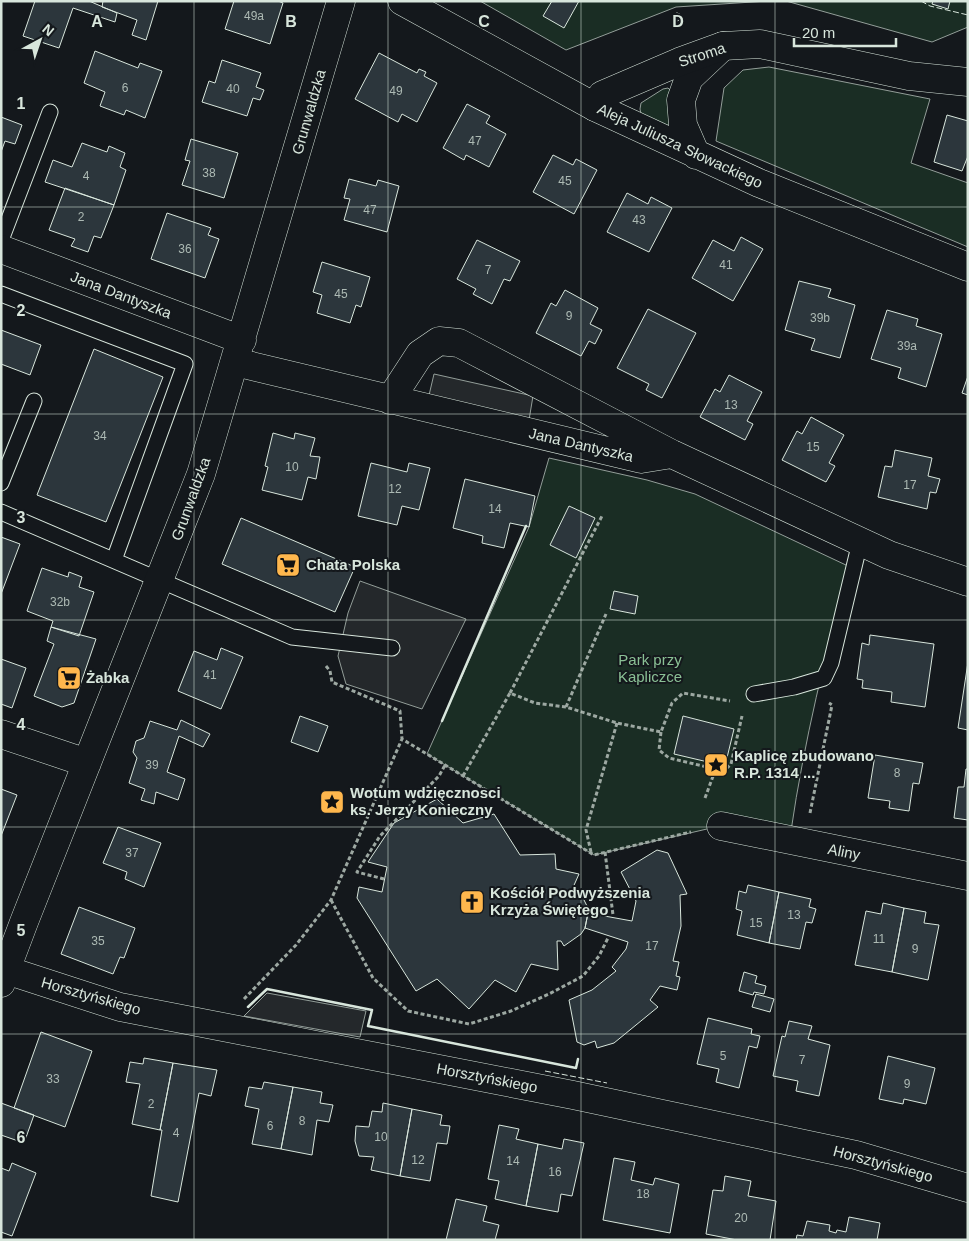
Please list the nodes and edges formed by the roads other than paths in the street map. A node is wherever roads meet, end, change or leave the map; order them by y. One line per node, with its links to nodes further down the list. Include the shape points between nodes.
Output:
1 (341, 1): 12 (street, Grunwaldzka)
2 (402, 1): 5 (street, Aleja Juliusza Słowackiego)
3 (723, 46): 4 (street, Stroma, via 760,44 909,76); 5 (street, Stroma, via 602,94); 7 (street, via 689,78 681,100 683,125)
4 (968, 82)
5 (595, 107): 7 (street, Aleja Juliusza Słowackiego)
6 (50, 112): 8 (lane)
7 (696, 155): 10 (street, Aleja Juliusza Słowackiego)
8 (1, 240)
9 (1, 249): 12 (street, Jana Dantyszka)
10 (968, 267)
11 (1, 294): 19 (lane, via 185,364)
12 (238, 351): 13 (street, Jana Dantyszka); 20 (street, Grunwaldzka, via 202,474)
13 (390, 400): 15 (street, Jana Dantyszka, via 641,459); 15 (street, via 420,354 438,341 459,343)
14 (34, 401): 16 (lane)
15 (672, 454): 18 (street)
16 (1, 483)
17 (1, 512): 19 (lane)
18 (860, 542): 21 (street); 23 (lane, via 831,663 824,678)
19 (114, 560): 20 (lane)
20 (160, 580): 22 (lane, via 292,637); 25 (street, Grunwaldzka)
21 (968, 582)
22 (392, 648)
23 (754, 694)
24 (1, 734): 25 (street)
25 (87, 763): 28 (street, Grunwaldzka)
26 (720, 826): 27 (street, Aliny)
27 (968, 876)
28 (12, 918): 29 (street, Grunwaldzka)
29 (4, 977): 30 (street, Horsztyńskiego, via 120,1007 572,1095 856,1155)
30 (968, 1188)

